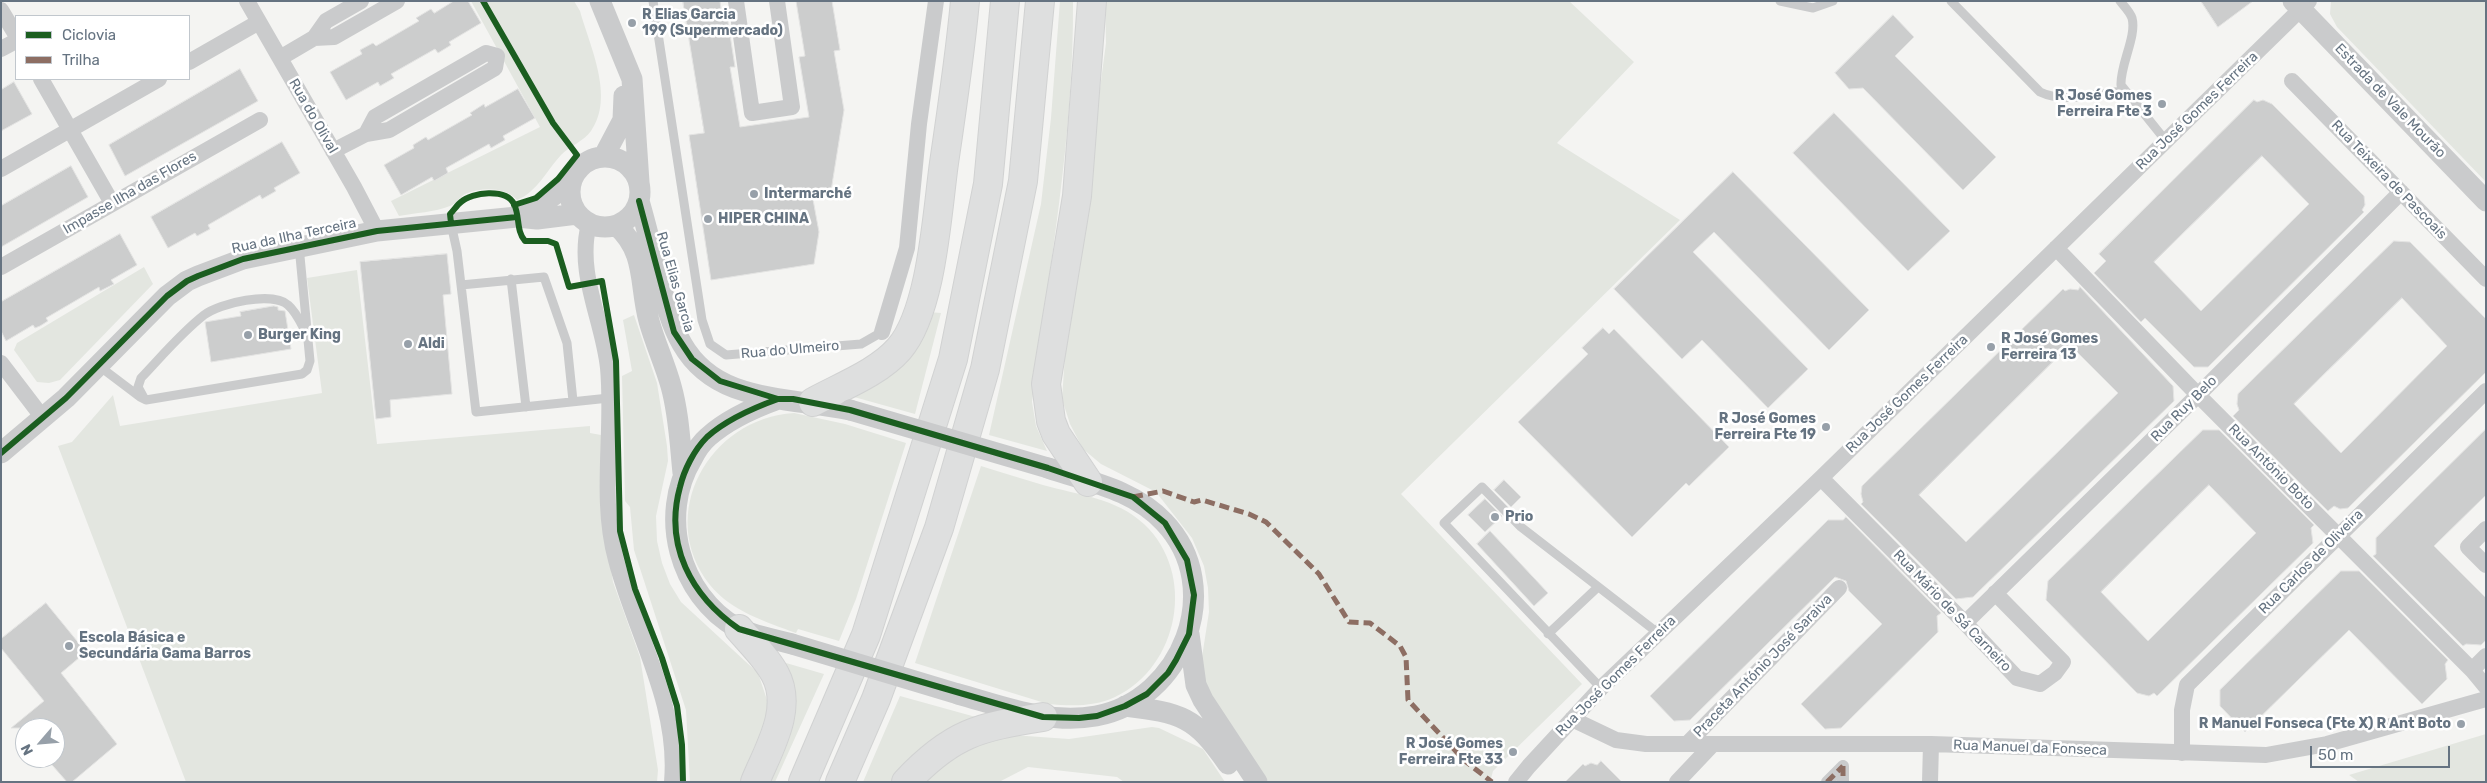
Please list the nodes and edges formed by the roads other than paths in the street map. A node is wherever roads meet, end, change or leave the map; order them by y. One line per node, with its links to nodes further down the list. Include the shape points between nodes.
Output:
1 (247, 1): 19 (street, Rua do Olival)
2 (362, 1): 21 (street, via 326,21)
3 (397, 1): 21 (street, via 334,37)
4 (600, 1): 22 (street, Rua Elias Garcia)
5 (653, 1): 54 (lane, Rua do Ulmeiro, via 702,320 710,344 726,355 862,344)
6 (736, 1): 7 (street, via 752,113 792,108)
7 (777, 1)
8 (936, 1): 54 (street, Rua do Ulmeiro, via 919,124 908,248)
9 (965, 1): 64 (highway, via 935,230 926,288 916,317 900,348 891,356 869,372)
10 (1005, 1): 96 (highway, via 988,184 953,359 866,635)
11 (1040, 1): 97 (highway, via 1023,181 985,368 938,528 876,699)
12 (1092, 1): 70 (highway, via 1077,196 1046,384 1050,421)
13 (1780, 1): 14 (lane, via 1813,8)
14 (1833, 1)
15 (1951, 1): 30 (lane, via 2040,92 2064,98)
16 (2120, 1): 30 (lane, via 2131,16 2133,27 2120,76)
17 (2301, 4): 34 (street, Rua José Gomes Ferreira); 41 (street, Estrada de Vale Mourão)
18 (1, 10): 20 (street)
19 (260, 22): 25 (street, Rua do Olival); 26 (street)
20 (15, 33)
21 (314, 38): 25 (street)
22 (616, 39): 36 (street, Rua Elias Garcia, via 624,86 623,120); 39 (street, Rua Elias Garcia, via 632,79)
23 (15, 42): 24 (street)
24 (1, 50)
25 (280, 58): 35 (street, Rua do Olival)
26 (190, 61)
27 (42, 80): 32 (street)
28 (157, 80): 32 (street)
29 (2292, 81): 40 (street, Rua Teixeira de Pascoais)
30 (2124, 91): 34 (lane)
31 (260, 120): 42 (street, Impasse Ilha das Flores)
32 (70, 129): 37 (street); 42 (street)
33 (366, 134): 33 (street, via 375,117 486,53 497,56 495,68 388,130); 35 (street)
34 (2166, 141): 49 (street, Rua José Gomes Ferreira)
35 (333, 151): 47 (street, Rua do Olival)
36 (604, 156): 38 (street, via 582,164); 39 (street, via 626,163 634,172)
37 (1, 169)
38 (570, 183): 43 (street, Rua da Ilha Terceira, via 533,211); 44 (street, via 571,204)
39 (639, 192): 46 (street, via 631,216); 61 (street, Rua Elias Garcia, via 670,321 680,344 692,359 720,382)
40 (2401, 192): 52 (street, Rua Teixeira de Pascoais); 59 (street, Rua Ruy Belo)
41 (2486, 201)
42 (112, 203): 50 (street, Impasse Ilha das Flores)
43 (517, 217): 44 (street, Rua da Ilha Terceira); 45 (street, Rua da Ilha Terceira)
44 (583, 219): 46 (street, via 608,228); 60 (street, via 584,254 608,368)
45 (450, 223): 47 (street, Rua da Ilha Terceira); 53 (lane)
46 (617, 226): 68 (street, Rua Elias Garcia, via 634,246 639,260 649,321 677,412)
47 (377, 231): 48 (street, Rua da Ilha Terceira)
48 (299, 246): 55 (lane); 57 (street, Rua da Ilha Terceira, via 243,259 187,280 167,296)
49 (2056, 248): 59 (street, Rua António Boto); 69 (street, Rua José Gomes Ferreira)
50 (1, 267)
51 (512, 279): 53 (lane); 63 (lane, via 544,277 567,343); 65 (lane)
52 (2486, 279)
53 (461, 286): 65 (lane, via 476,412)
54 (882, 332)
55 (306, 334): 62 (lane, via 310,361 302,374); 62 (lane, via 288,304 272,298 234,302 206,314 141,378 138,387)
56 (1, 363): 66 (street)
57 (99, 366): 62 (lane); 66 (street, Rua da Ilha Terceira)
58 (2486, 391): 72 (street, Rua Carlos de Oliveira)
59 (2198, 395): 72 (street, Rua António Boto); 76 (street, Rua Ruy Belo)
60 (608, 398): 63 (lane); 94 (street, via 608,479 613,550 660,685 672,745)
61 (778, 399): 64 (street, Rua Elias Garcia); 68 (street, Rua Elias Garcia, via 739,415 707,438)
62 (146, 400)
63 (574, 401): 65 (lane)
64 (812, 402): 70 (street, Rua Elias Garcia, bridge, via 850,410)
65 (526, 407)
66 (44, 418): 67 (street, Rua da Ilha Terceira)
67 (1, 454)
68 (683, 473): 78 (street, Rua Elias Garcia, via 675,520 678,549 684,567 712,607)
69 (1821, 478): 77 (street, Rua Mário de Sá Carneiro); 79 (street, Rua José Gomes Ferreira)
70 (1088, 482): 80 (street, Rua Elias Garcia, via 1133,497 1165,523 1180,544 1187,560 1194,595)
71 (2486, 530): 73 (street, via 2468,547)
72 (2339, 535): 83 (street, Rua António Boto); 93 (street, Rua Carlos de Oliveira, via 2187,685 2182,710)
73 (2486, 565)
74 (1598, 587): 79 (lane); 81 (lane); 81 (lane, via 1521,527 1482,487 1444,523)
75 (1838, 588): 90 (street, Praceta António José Saraiva)
76 (1995, 593): 77 (street, Rua Ruy Belo); 77 (street, Rua Mário de Sá Carneiro, via 2064,662 2055,673 2040,684 2017,678)
77 (1965, 623)
78 (739, 628): 88 (street, Rua Elias Garcia, bridge); 95 (highway, via 776,676 781,701 778,728)
79 (1658, 633): 85 (street, Rua José Gomes Ferreira)
80 (1189, 634): 87 (street, Rua Elias Garcia, via 1164,678 1147,694); 100 (street, via 1196,685)
81 (1548, 634): 85 (lane)
82 (2486, 656): 83 (street)
83 (2472, 670): 84 (street, Rua António Boto)
84 (2486, 687)
85 (1601, 688): 89 (street, Rua José Gomes Ferreira)
86 (2486, 699): 93 (street, Rua Manuel da Fonseca, via 2326,744 2283,752 2266,755)
87 (1125, 706): 88 (street, Rua Elias Garcia, via 1097,716); 99 (street, via 1163,710 1194,723 1214,744)
88 (1043, 717): 98 (highway, via 976,730 936,753)
89 (1572, 719): 90 (street, Rua Manuel da Fonseca, via 1616,740); 101 (street, Rua José Gomes Ferreira)
90 (1687, 744): 91 (street, Rua Manuel da Fonseca)
91 (1713, 744): 92 (street, Rua Manuel da Fonseca); 102 (street)
92 (1931, 744): 93 (street, Rua Manuel da Fonseca); 105 (street)
93 (2182, 753)
94 (672, 782)
95 (755, 782)
96 (803, 782)
97 (840, 782)
98 (906, 782)
99 (1240, 782)
100 (1257, 782)
101 (1516, 782)
102 (1676, 782)
103 (1827, 782): 104 (street, via 1843,766)
104 (1843, 782)
105 (1930, 782)

